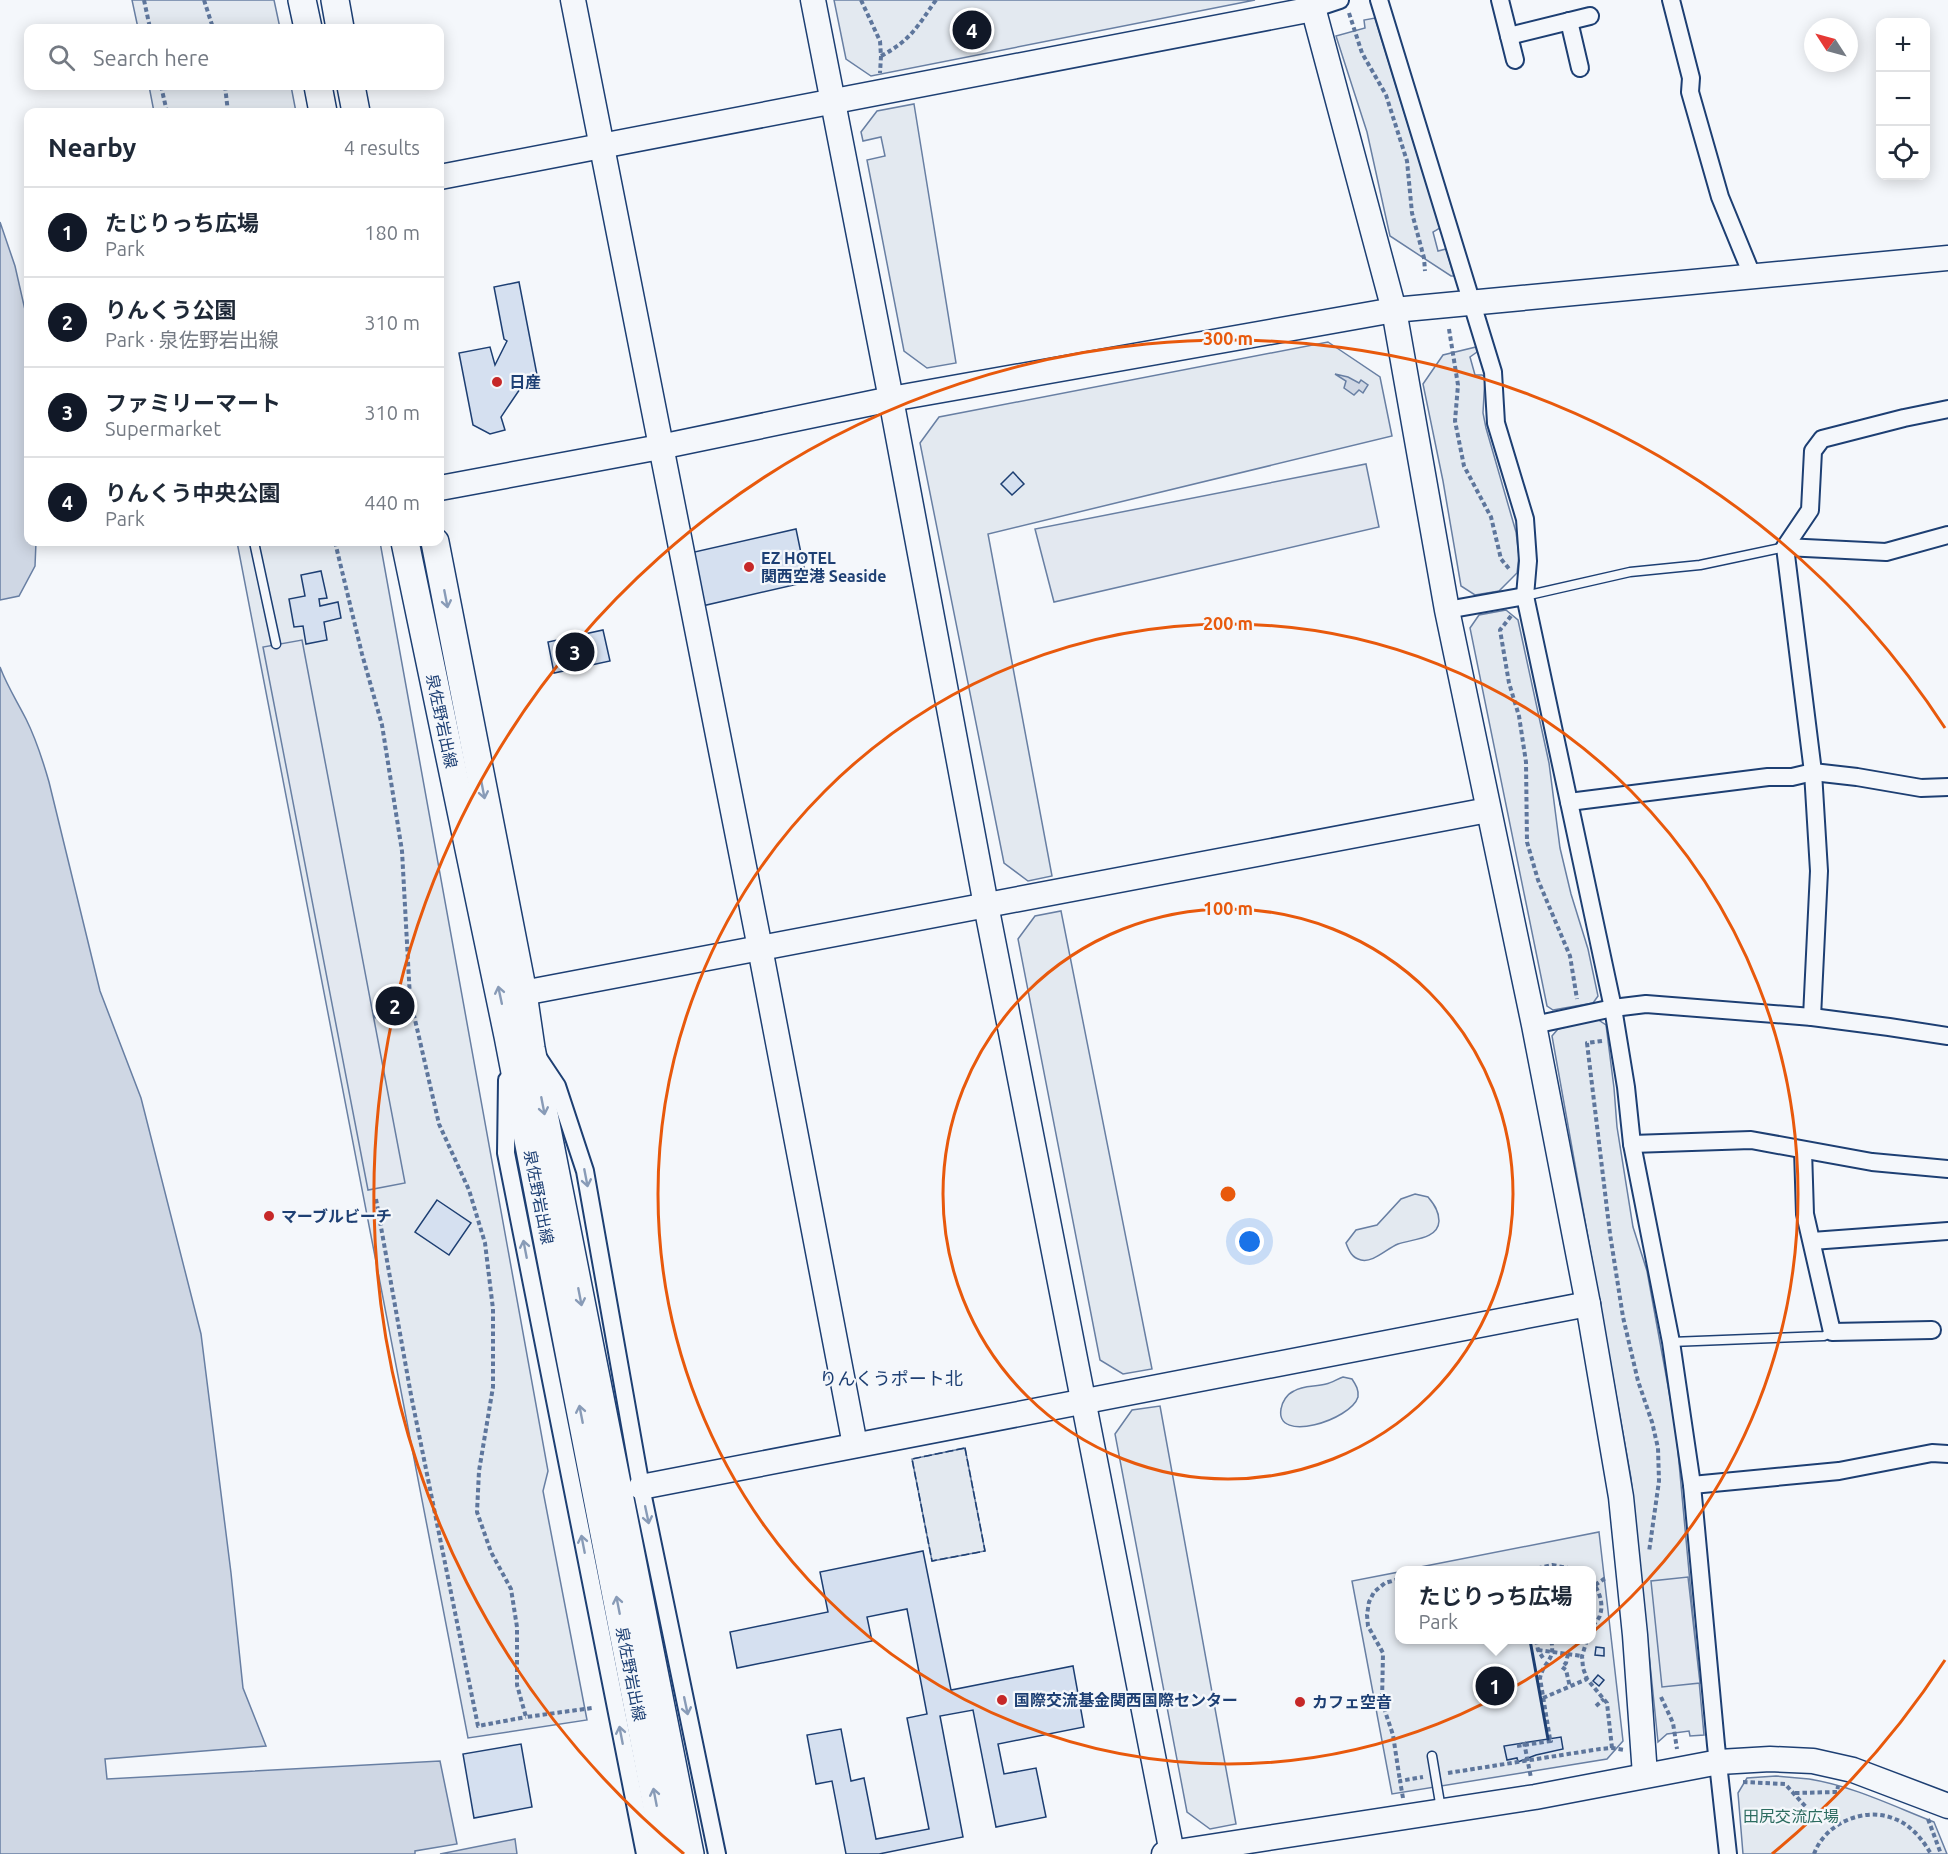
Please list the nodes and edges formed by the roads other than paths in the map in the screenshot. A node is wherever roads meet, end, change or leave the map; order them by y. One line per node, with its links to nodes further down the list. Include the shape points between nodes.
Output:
1 (302, 0): 12 (main road)
2 (335, 0): 13 (main road)
3 (573, 0): 22 (street)
4 (813, 0): 19 (street)
5 (1379, 0): 26 (street)
6 (1500, 0): 14 (street)
7 (1671, 0): 25 (street, via 1691,78 1690,92 1720,197)
8 (1312, 4): 9 (street); 19 (street); 27 (street)
9 (1344, 5)
10 (1590, 16): 11 (street)
11 (1569, 21): 14 (street); 16 (street)
12 (307, 24)
13 (339, 24)
14 (1509, 36): 15 (street)
15 (1515, 60)
16 (1580, 68)
17 (319, 90): 20 (main road)
18 (352, 90): 21 (main road)
19 (832, 100): 22 (street); 28 (street)
20 (322, 108)
21 (356, 108)
22 (601, 147): 23 (street); 30 (street)
23 (444, 176)
24 (1948, 258): 25 (street)
25 (1752, 275): 26 (street)
26 (1470, 301): 27 (street); 37 (street, via 1493,372 1496,423 1526,519)
27 (1394, 309): 28 (street); 38 (street)
28 (891, 399): 30 (street); 44 (street)
29 (1948, 409): 36 (street, via 1822,439 1813,451 1810,510)
30 (660, 447): 31 (street); 45 (street)
31 (444, 487)
32 (1948, 535): 36 (street, via 1886,552)
33 (255, 546): 39 (lane)
34 (406, 546): 51 (main road, 泉佐野岩出線, one-way to 34)
35 (436, 546): 46 (main road, 泉佐野岩出線, one-way to 46)
36 (1785, 547): 37 (lane, via 1700,565 1630,572); 40 (street)
37 (1525, 596): 38 (street); 42 (street)
38 (1447, 610): 43 (street)
39 (276, 644)
40 (1813, 772): 41 (street, via 1921,788); 42 (street); 48 (street, via 1819,871)
41 (1948, 787)
42 (1569, 802): 47 (street)
43 (1488, 810): 44 (street); 49 (street)
44 (986, 905): 45 (street); 61 (street)
45 (760, 948): 46 (street); 62 (street)
46 (523, 993): 51 (main road, 泉佐野岩出線)
47 (1613, 1008): 48 (street, via 1646,1004); 49 (street); 52 (street)
48 (1812, 1017): 50 (street)
49 (1534, 1024): 57 (street)
50 (1948, 1036)
51 (520, 1042): 65 (street, one-way to 65, via 557,1086 585,1171); 72 (street, one-way to 51, via 506,1153); 73 (main road, 泉佐野岩出線, one-way to 51); 74 (main road, 泉佐野岩出線, one-way to 74)
52 (1632, 1144): 53 (street, via 1751,1140); 60 (street)
53 (1803, 1150): 54 (street, via 1872,1162); 56 (street, via 1805,1214)
54 (1948, 1168)
55 (1948, 1231): 56 (street)
56 (1812, 1241): 59 (street)
57 (1588, 1304): 61 (street); 68 (street, via 1622,1497)
58 (1932, 1330): 59 (street)
59 (1832, 1332): 60 (lane, via 1824,1336)
60 (1671, 1342): 64 (street)
61 (1083, 1402): 62 (street); 71 (street)
62 (855, 1445): 65 (street)
63 (1948, 1454): 64 (street)
64 (1692, 1485): 67 (street)
65 (641, 1487): 75 (street, one-way to 75)
66 (1432, 1756): 69 (lane)
67 (1719, 1762): 68 (street); 70 (street, via 1813,1761 1853,1770); 76 (street)
68 (1645, 1775): 69 (street)
69 (1442, 1811): 71 (street)
70 (1942, 1812)
71 (1168, 1853)
72 (645, 1854)
73 (666, 1854)
74 (690, 1854)
75 (717, 1854)
76 (1728, 1854)

